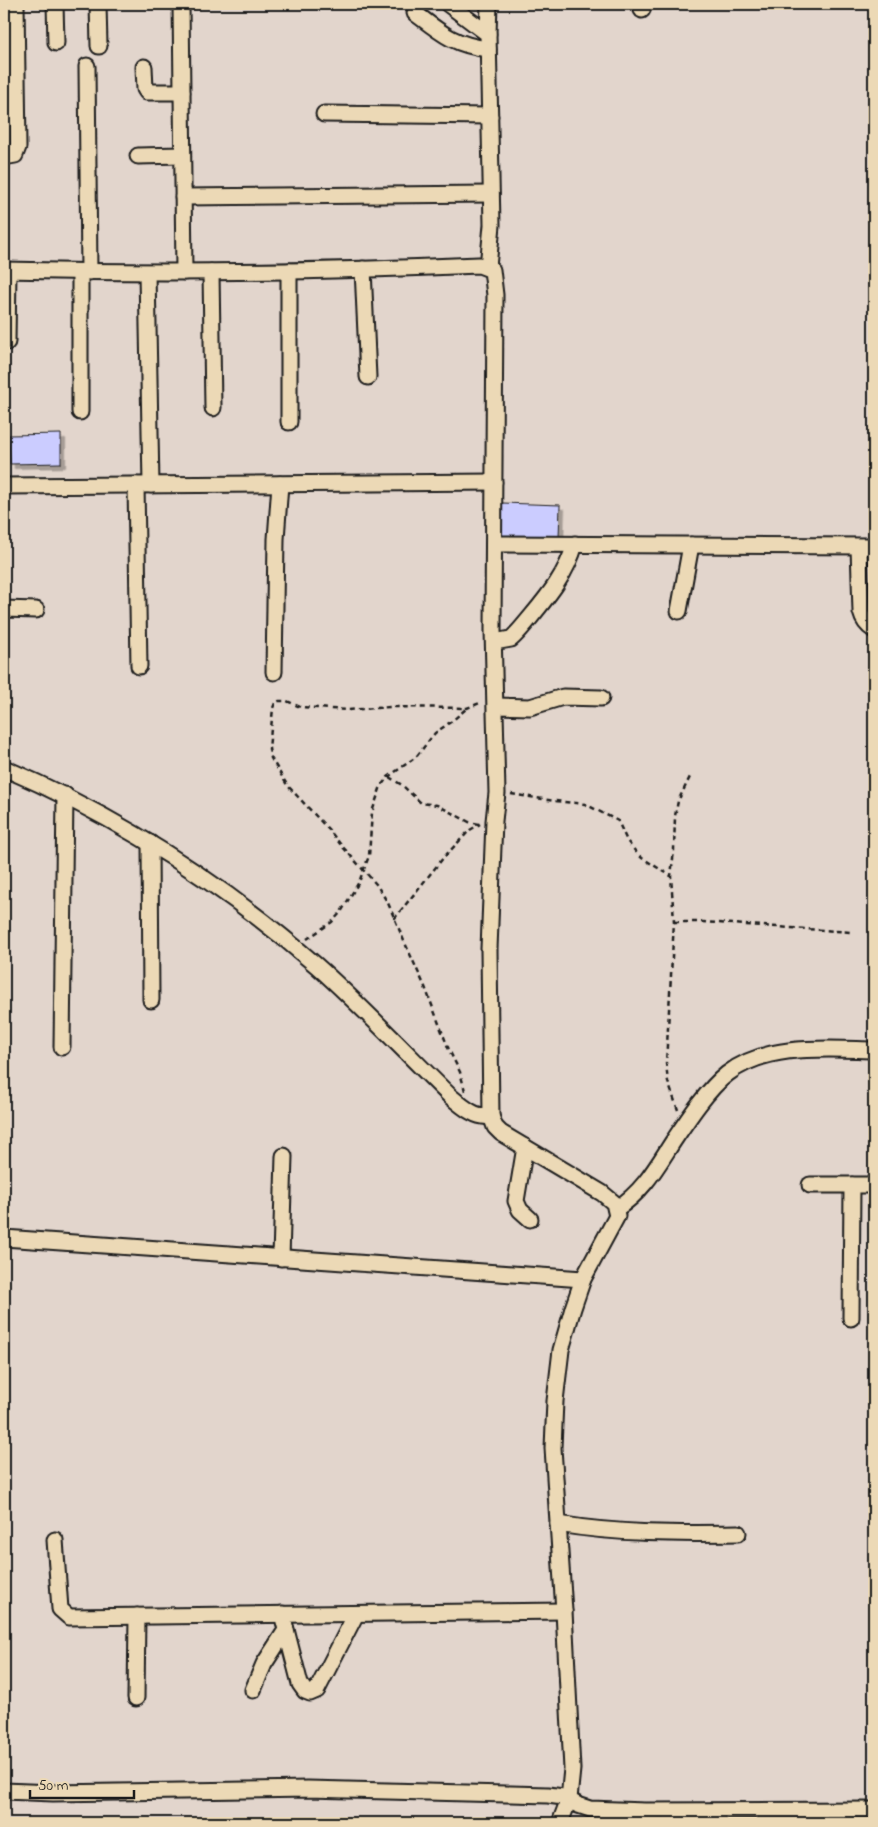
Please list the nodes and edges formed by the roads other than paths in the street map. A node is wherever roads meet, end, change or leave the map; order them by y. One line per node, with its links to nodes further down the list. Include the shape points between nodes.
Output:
1 (16, 4): 18 (street, via 18,147 15,155)
2 (55, 4): 9 (street)
3 (98, 4): 10 (street)
4 (180, 4): 13 (street)
5 (448, 4): 8 (street)
6 (489, 4): 8 (street)
7 (415, 13): 8 (street, via 450,38 470,46)
8 (488, 42): 15 (street)
9 (56, 43)
10 (98, 46)
11 (87, 66): 25 (street)
12 (144, 67): 13 (street, via 147,92)
13 (182, 92): 16 (street)
14 (324, 114): 15 (street)
15 (490, 116): 19 (street)
16 (182, 155): 17 (street); 20 (street)
17 (138, 156)
18 (4, 157)
19 (491, 194): 20 (street); 21 (street)
20 (183, 197): 26 (street)
21 (488, 267): 22 (street); 34 (street, via 494,277 495,295)
22 (363, 269): 24 (street); 30 (street)
23 (6, 271): 25 (street); 29 (street)
24 (289, 271): 27 (street); 33 (street)
25 (84, 272): 28 (street); 32 (street)
26 (184, 272): 27 (street); 28 (street)
27 (211, 272): 31 (street)
28 (147, 273): 36 (street)
29 (7, 342)
30 (368, 376)
31 (213, 408)
32 (80, 412)
33 (289, 422)
34 (494, 482): 35 (street); 38 (street)
35 (280, 484): 36 (street); 49 (street)
36 (144, 485): 37 (street); 48 (street)
37 (4, 486)
38 (494, 544): 39 (street); 47 (street)
39 (575, 544): 40 (street); 47 (street, via 564,574 532,615 511,639)
40 (691, 545): 42 (street); 45 (street)
41 (874, 546): 42 (street)
42 (858, 547): 46 (street, via 861,612 863,620)
43 (4, 609): 44 (street)
44 (36, 610)
45 (679, 611)
46 (874, 630)
47 (494, 642): 51 (street)
48 (139, 666)
49 (274, 672)
50 (601, 698): 51 (street, via 563,697 530,707)
51 (496, 701): 58 (street, via 497,792 489,949)
52 (4, 768): 53 (street)
53 (65, 796): 54 (street); 56 (street)
54 (150, 843): 55 (street); 58 (street, via 206,879 332,979 450,1096 474,1113)
55 (151, 1000)
56 (62, 1047)
57 (874, 1050): 64 (street, via 776,1053 736,1068 726,1075 685,1125 649,1180)
58 (491, 1116): 59 (street, via 501,1133)
59 (524, 1147): 64 (street, via 602,1194 614,1203); 65 (street, via 516,1200 520,1210)
60 (284, 1156): 67 (street)
61 (852, 1185): 62 (street); 63 (street); 69 (street)
62 (874, 1185)
63 (810, 1186)
64 (616, 1209): 68 (street, via 615,1222)
65 (530, 1219)
66 (4, 1238): 67 (street)
67 (280, 1258): 68 (street)
68 (583, 1279): 70 (street, via 561,1350 555,1401 553,1448)
69 (851, 1318)
70 (558, 1524): 71 (street, via 608,1531); 73 (street)
71 (738, 1533)
72 (55, 1540): 76 (street, via 62,1613 69,1617)
73 (564, 1611): 75 (street); 81 (street, via 572,1768)
74 (282, 1614): 75 (street); 76 (street); 77 (street)
75 (356, 1614): 77 (street, via 314,1693 307,1692 300,1684)
76 (137, 1616): 79 (street)
77 (286, 1630): 78 (street, via 264,1664)
78 (254, 1690)
79 (136, 1698)
80 (4, 1791): 81 (street, via 308,1789 548,1795)
81 (569, 1799): 83 (street, via 590,1809); 85 (street)
82 (874, 1810): 84 (street)
83 (664, 1817): 84 (street)
84 (761, 1817)
85 (560, 1823)

